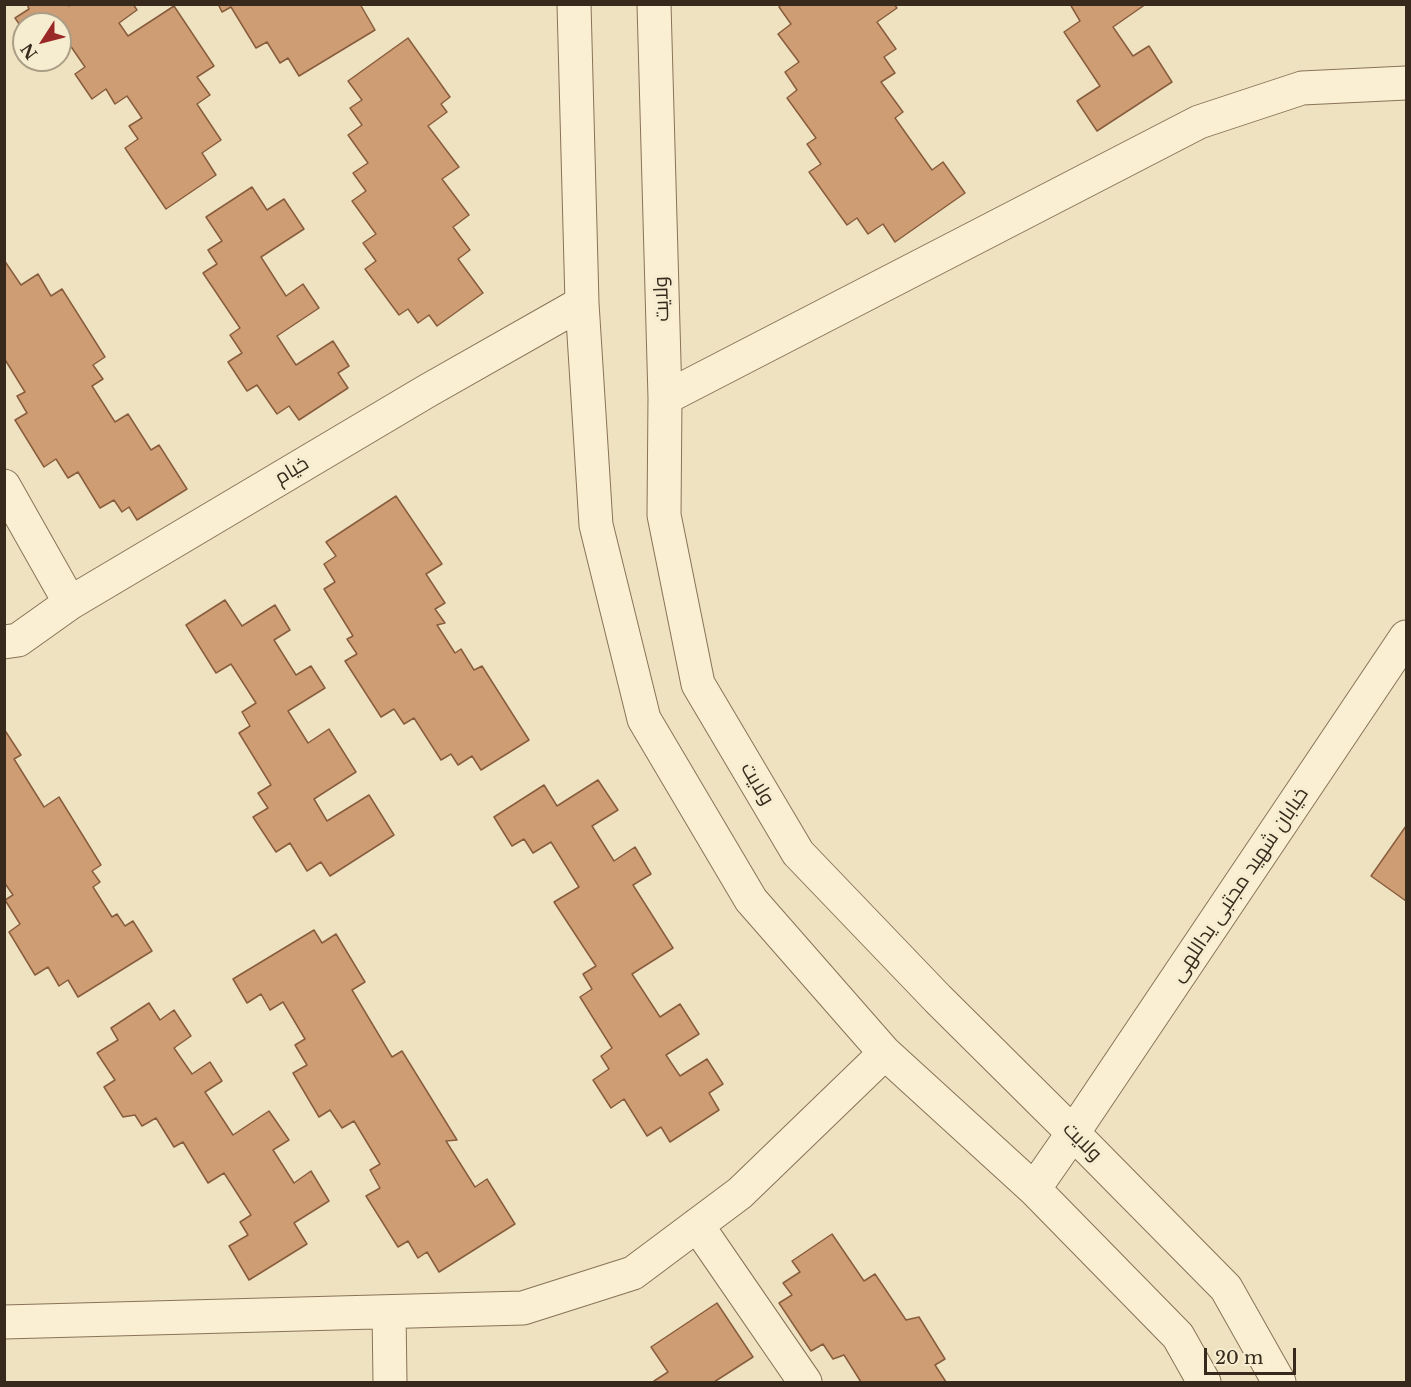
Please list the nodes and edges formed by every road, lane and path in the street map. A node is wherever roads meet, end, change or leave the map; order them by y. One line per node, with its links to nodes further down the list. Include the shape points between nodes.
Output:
1 (574, 4): 4 (street)
2 (654, 4): 5 (street, ولایت)
3 (1407, 83): 5 (street, via 1302,88 1199,122)
4 (582, 303): 7 (street, خیام); 10 (street, via 596,525 644,719 751,900)
5 (665, 398): 11 (street, ولایت, via 664,515 698,684 798,853)
6 (4, 486): 7 (street)
7 (70, 603): 9 (street, خیام, via 18,640)
8 (1407, 637): 11 (street, خیابان شهید مجتبی یداللهی)
9 (4, 642)
10 (885, 1053): 12 (street); 13 (street, via 740,1193)
11 (1073, 1132): 12 (street, خیابان شهید مجتبی یداللهی); 19 (street, ولایت, via 1226,1288)
12 (1034, 1189): 18 (street, via 1178,1336)
13 (697, 1226): 14 (street, via 633,1273 524,1308); 17 (street)
14 (389, 1312): 15 (street); 16 (street)
15 (4, 1322)
16 (390, 1383)
17 (805, 1383)
18 (1204, 1383)
19 (1279, 1383)

